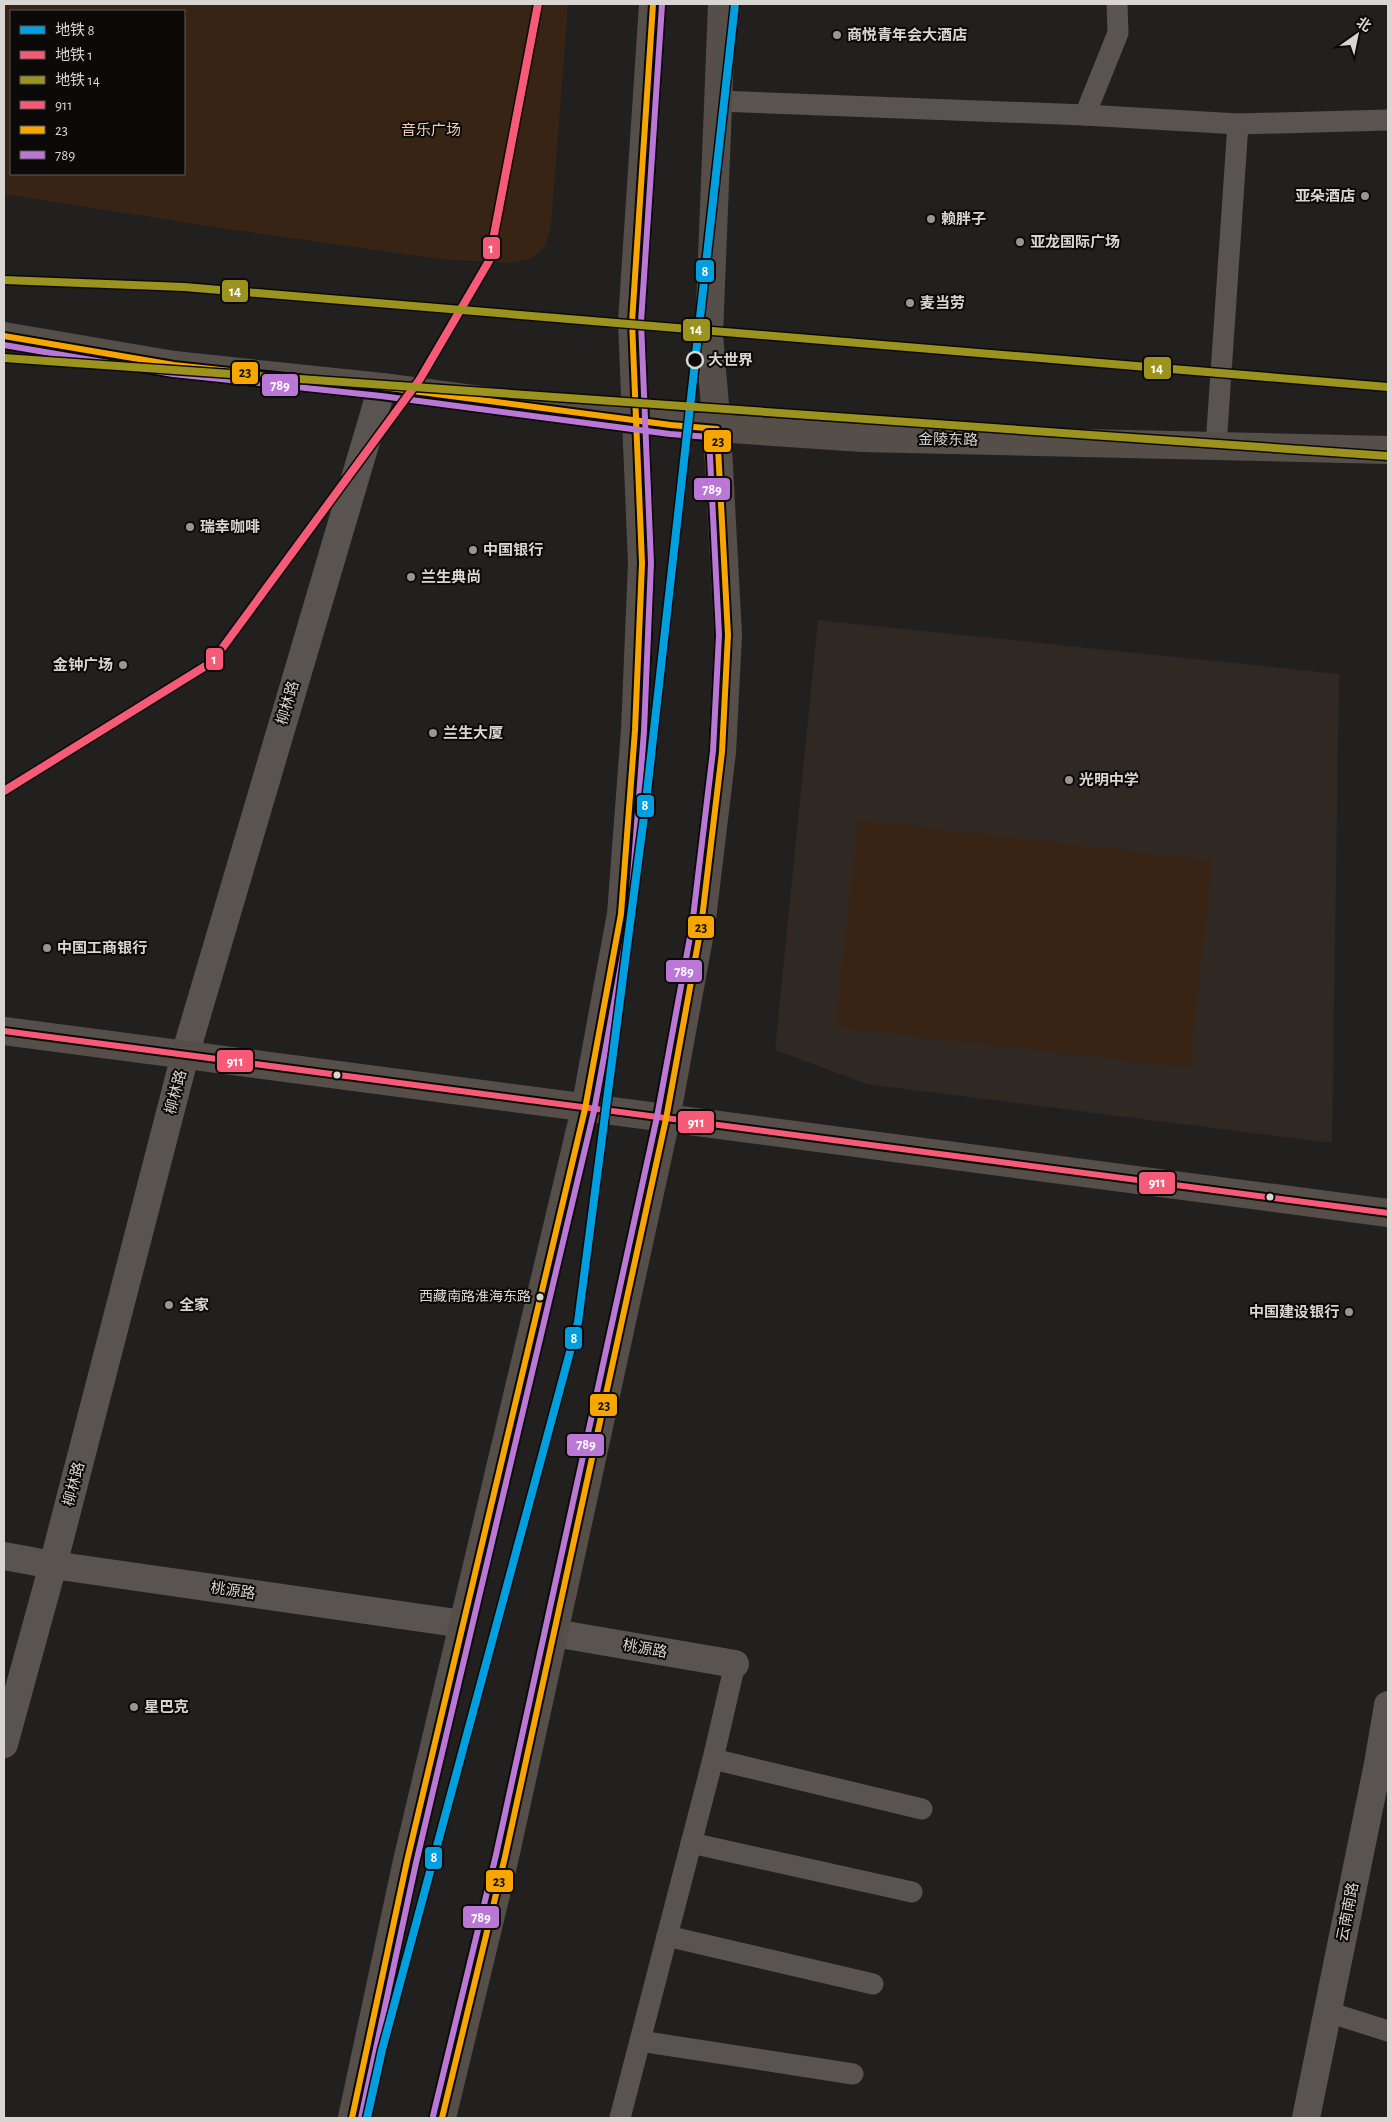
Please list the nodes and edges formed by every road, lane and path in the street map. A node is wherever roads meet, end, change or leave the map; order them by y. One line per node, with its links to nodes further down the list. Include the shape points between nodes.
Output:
1 (653, 4): 10 (main road, via 632,322)
2 (722, 4): 4 (main road)
3 (1117, 4): 5 (lane, via 1118,33)
4 (719, 101): 5 (lane); 11 (main road, via 709,335)
5 (1085, 115): 7 (lane)
6 (1388, 120): 7 (lane)
7 (1238, 124): 12 (lane)
8 (4, 336): 9 (main road, 金陵东路, via 174,365)
9 (382, 387): 10 (main road, 金陵东路); 15 (street, 柳林路)
10 (638, 421): 11 (main road, 金陵东路); 16 (main road, via 642,564 621,914)
11 (717, 429): 12 (main road, 金陵东路, via 862,438); 17 (main road, via 728,635 722,752 701,927)
12 (1216, 446): 13 (main road, 金陵东路)
13 (1388, 450)
14 (4, 1031): 15 (main road)
15 (185, 1055): 16 (main road); 20 (street, 柳林路)
16 (585, 1108): 17 (main road); 21 (main road)
17 (666, 1119): 18 (main road); 22 (main road)
18 (1388, 1213)
19 (4, 1556): 20 (street, 桃源路)
20 (53, 1565): 21 (street, 桃源路); 25 (street, 柳林路)
21 (463, 1624): 36 (main road, via 407,1861)
22 (554, 1633): 23 (street, 桃源路); 37 (main road, via 505,1857)
23 (735, 1664): 26 (lane)
24 (1388, 1705): 32 (street, 云南南路)
25 (4, 1744)
26 (713, 1758): 27 (lane); 28 (lane)
27 (922, 1809)
28 (691, 1844): 29 (lane); 30 (lane)
29 (912, 1892)
30 (667, 1936): 31 (lane); 34 (lane)
31 (873, 1984)
32 (1328, 2012): 33 (lane); 39 (street, 云南南路)
33 (1388, 2030)
34 (640, 2041): 35 (lane); 38 (lane)
35 (853, 2074)
36 (352, 2118)
37 (442, 2118)
38 (620, 2118)
39 (1306, 2118)

